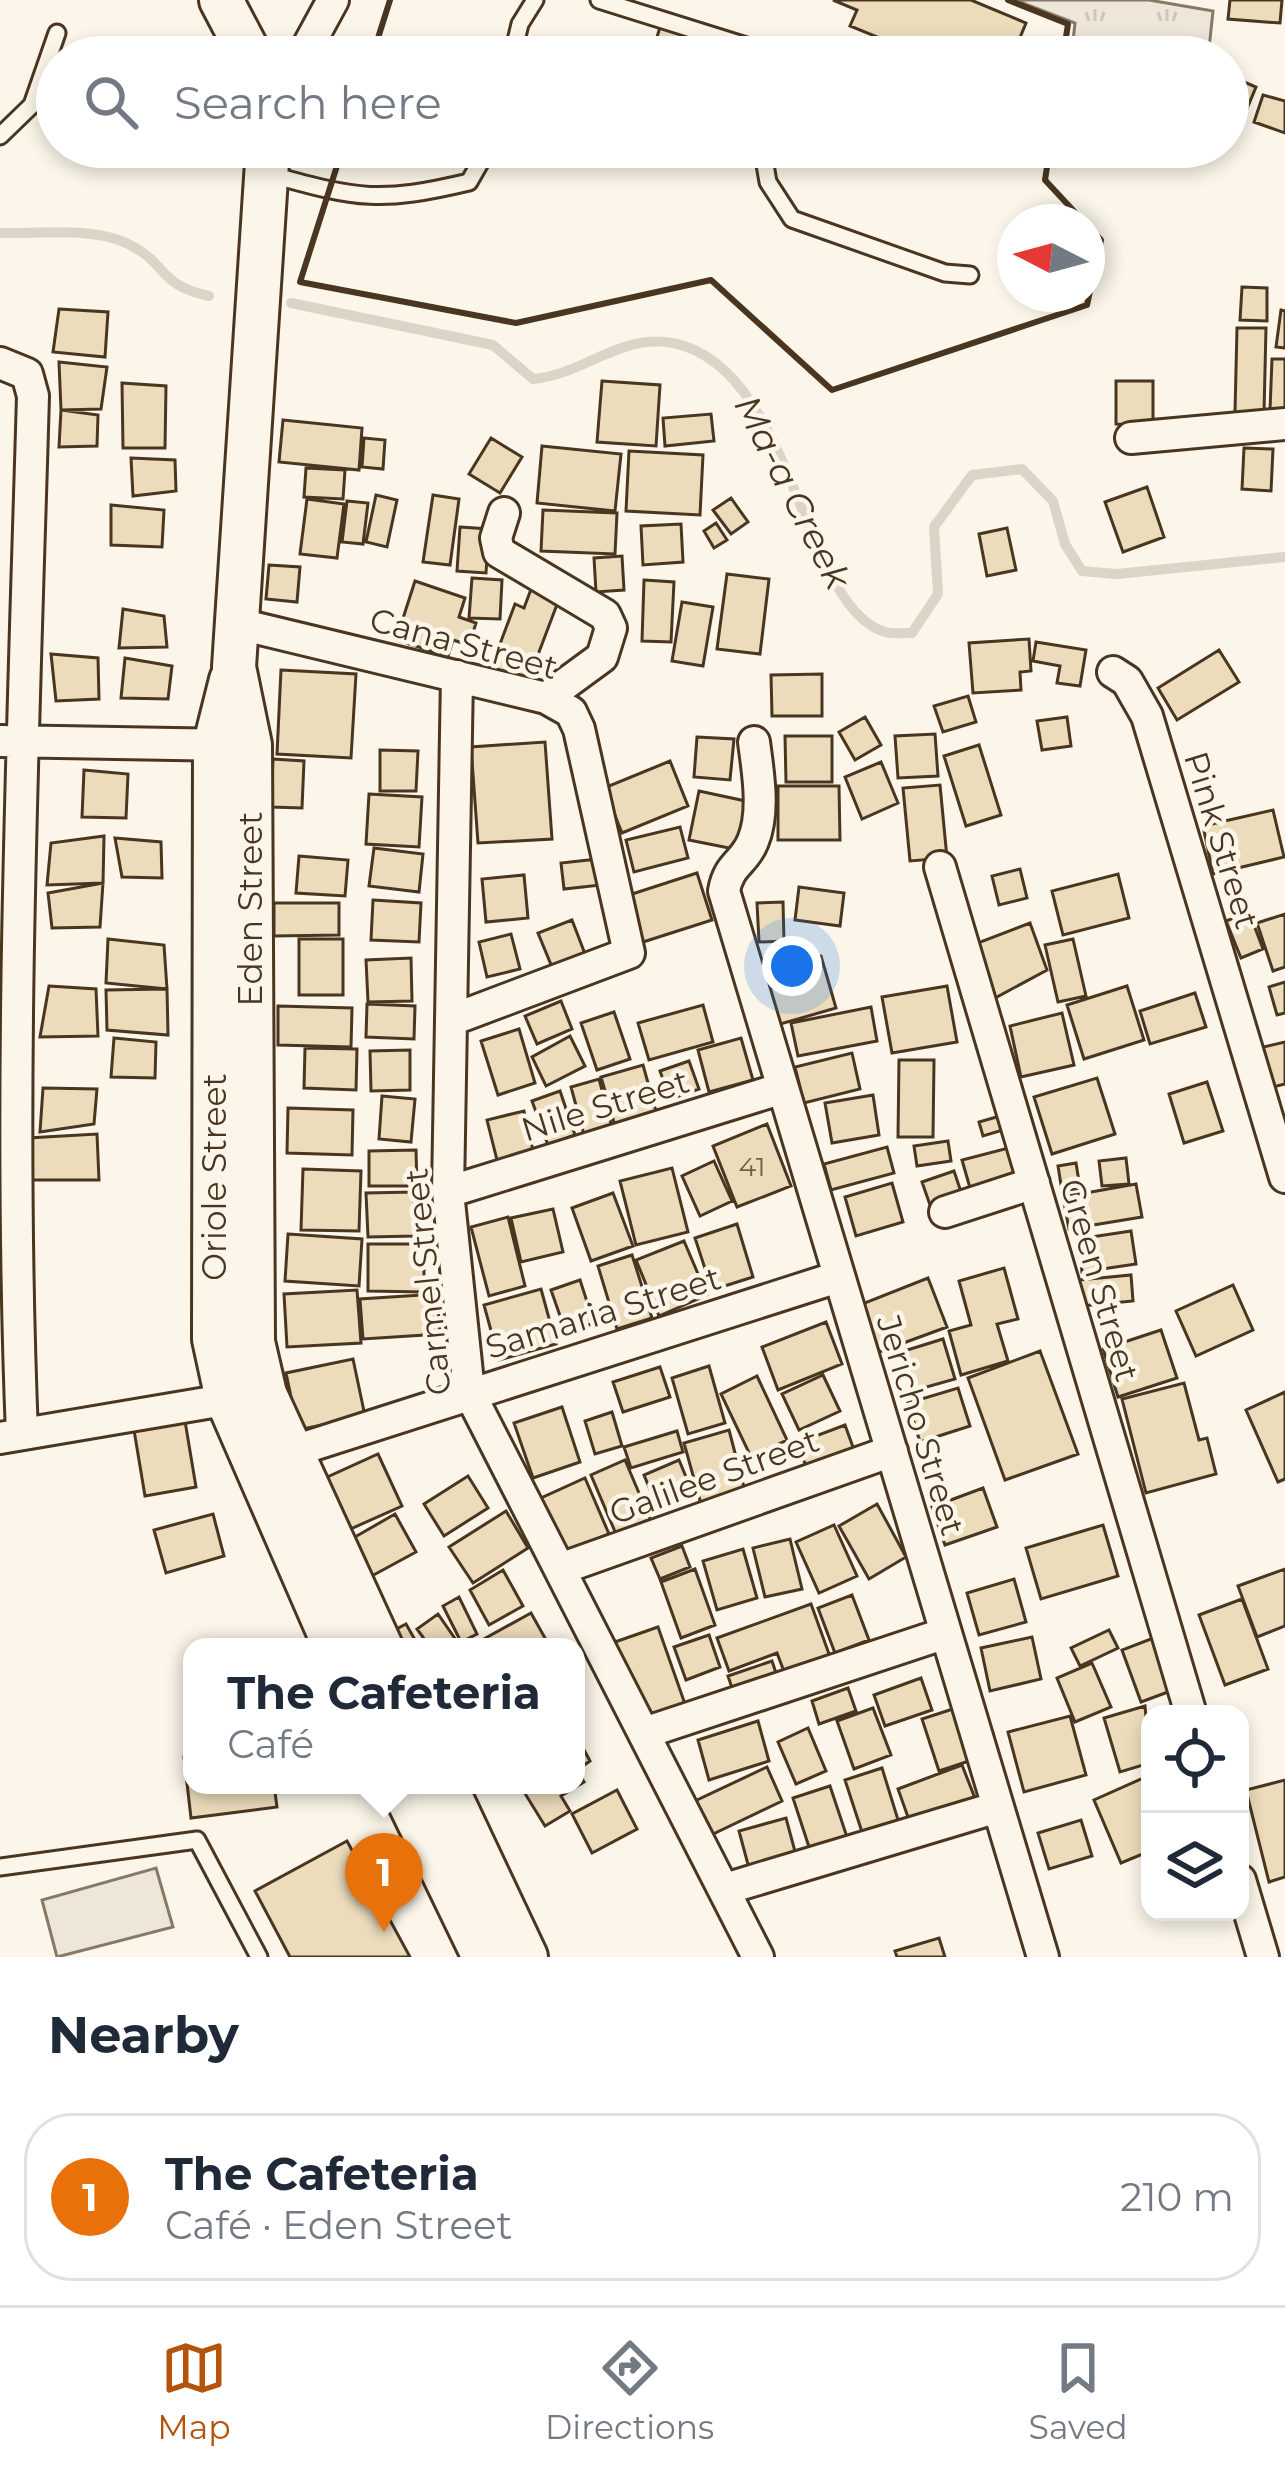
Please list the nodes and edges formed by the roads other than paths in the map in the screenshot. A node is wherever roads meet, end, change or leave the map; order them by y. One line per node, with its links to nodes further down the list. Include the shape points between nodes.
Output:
1 (221, 0): 7 (main road)
2 (333, 0): 8 (street)
3 (535, 0): 9 (lane)
4 (599, 0): 10 (lane)
5 (57, 33): 6 (lane)
6 (56, 36)
7 (240, 36)
8 (313, 36)
9 (517, 36)
10 (708, 36)
11 (36, 93): 12 (lane)
12 (0, 136)
13 (268, 168): 23 (main road, Eden Street)
14 (286, 168): 15 (lane, via 361,197 397,200 469,182)
15 (477, 168)
16 (766, 168): 17 (lane, via 792,219)
17 (970, 275)
18 (0, 363): 22 (street, via 32,384)
19 (1285, 424): 20 (street)
20 (1131, 438)
21 (504, 513): 26 (street, via 499,552 605,615 611,628 602,657)
22 (14, 535): 27 (street)
23 (235, 623): 25 (street, Cana Street); 29 (main road, Eden Street)
24 (1113, 672): 34 (street, Pink Street, via 1148,716)
25 (457, 676): 26 (street, Cana Street); 32 (street, Carmel Street)
26 (546, 698): 32 (street, Cana Street, via 571,712 579,729 629,953)
27 (12, 741): 29 (street); 31 (street)
28 (754, 742): 33 (street, Jericho Street, via 759,822 724,892)
29 (233, 744): 41 (main road, Eden Street, via 252,1314)
30 (940, 867): 35 (street, Green Street)
31 (10, 924): 39 (street)
32 (454, 1019): 36 (street, Carmel Street)
33 (783, 1088): 36 (street, Nile Street); 38 (street, Jericho Street)
34 (1285, 1177)
35 (1034, 1183): 37 (street); 49 (street, Green Street)
36 (448, 1192): 40 (street, Carmel Street)
37 (945, 1212)
38 (838, 1276): 40 (street, Samaria Street); 43 (street, Jericho Street)
39 (8, 1280): 42 (street)
40 (469, 1392): 44 (street, Samaria Street); 45 (street, Carmel Street)
41 (246, 1396): 42 (street); 44 (main road, Eden Street)
42 (11, 1436)
43 (892, 1451): 45 (street, Galilee Street); 46 (street, Jericho Street)
44 (272, 1458): 47 (main road, Eden Street); 48 (main road, Eden Street)
45 (560, 1569): 50 (street, Carmel Street)
46 (946, 1633): 50 (street); 53 (street, Jericho Street)
47 (332, 1638)
48 (376, 1638)
49 (1188, 1705)
50 (644, 1733): 55 (street, Carmel Street)
51 (405, 1794): 58 (main road)
52 (449, 1794): 59 (main road)
53 (998, 1807): 55 (street); 61 (street, Jericho Street)
54 (0, 1867): 57 (lane, via 197,1840)
55 (725, 1889): 60 (street, Carmel Street)
56 (1249, 1910): 62 (street)
57 (259, 1957)
58 (484, 1957)
59 (526, 1957)
60 (758, 1957)
61 (1043, 1957)
62 (1263, 1957)

